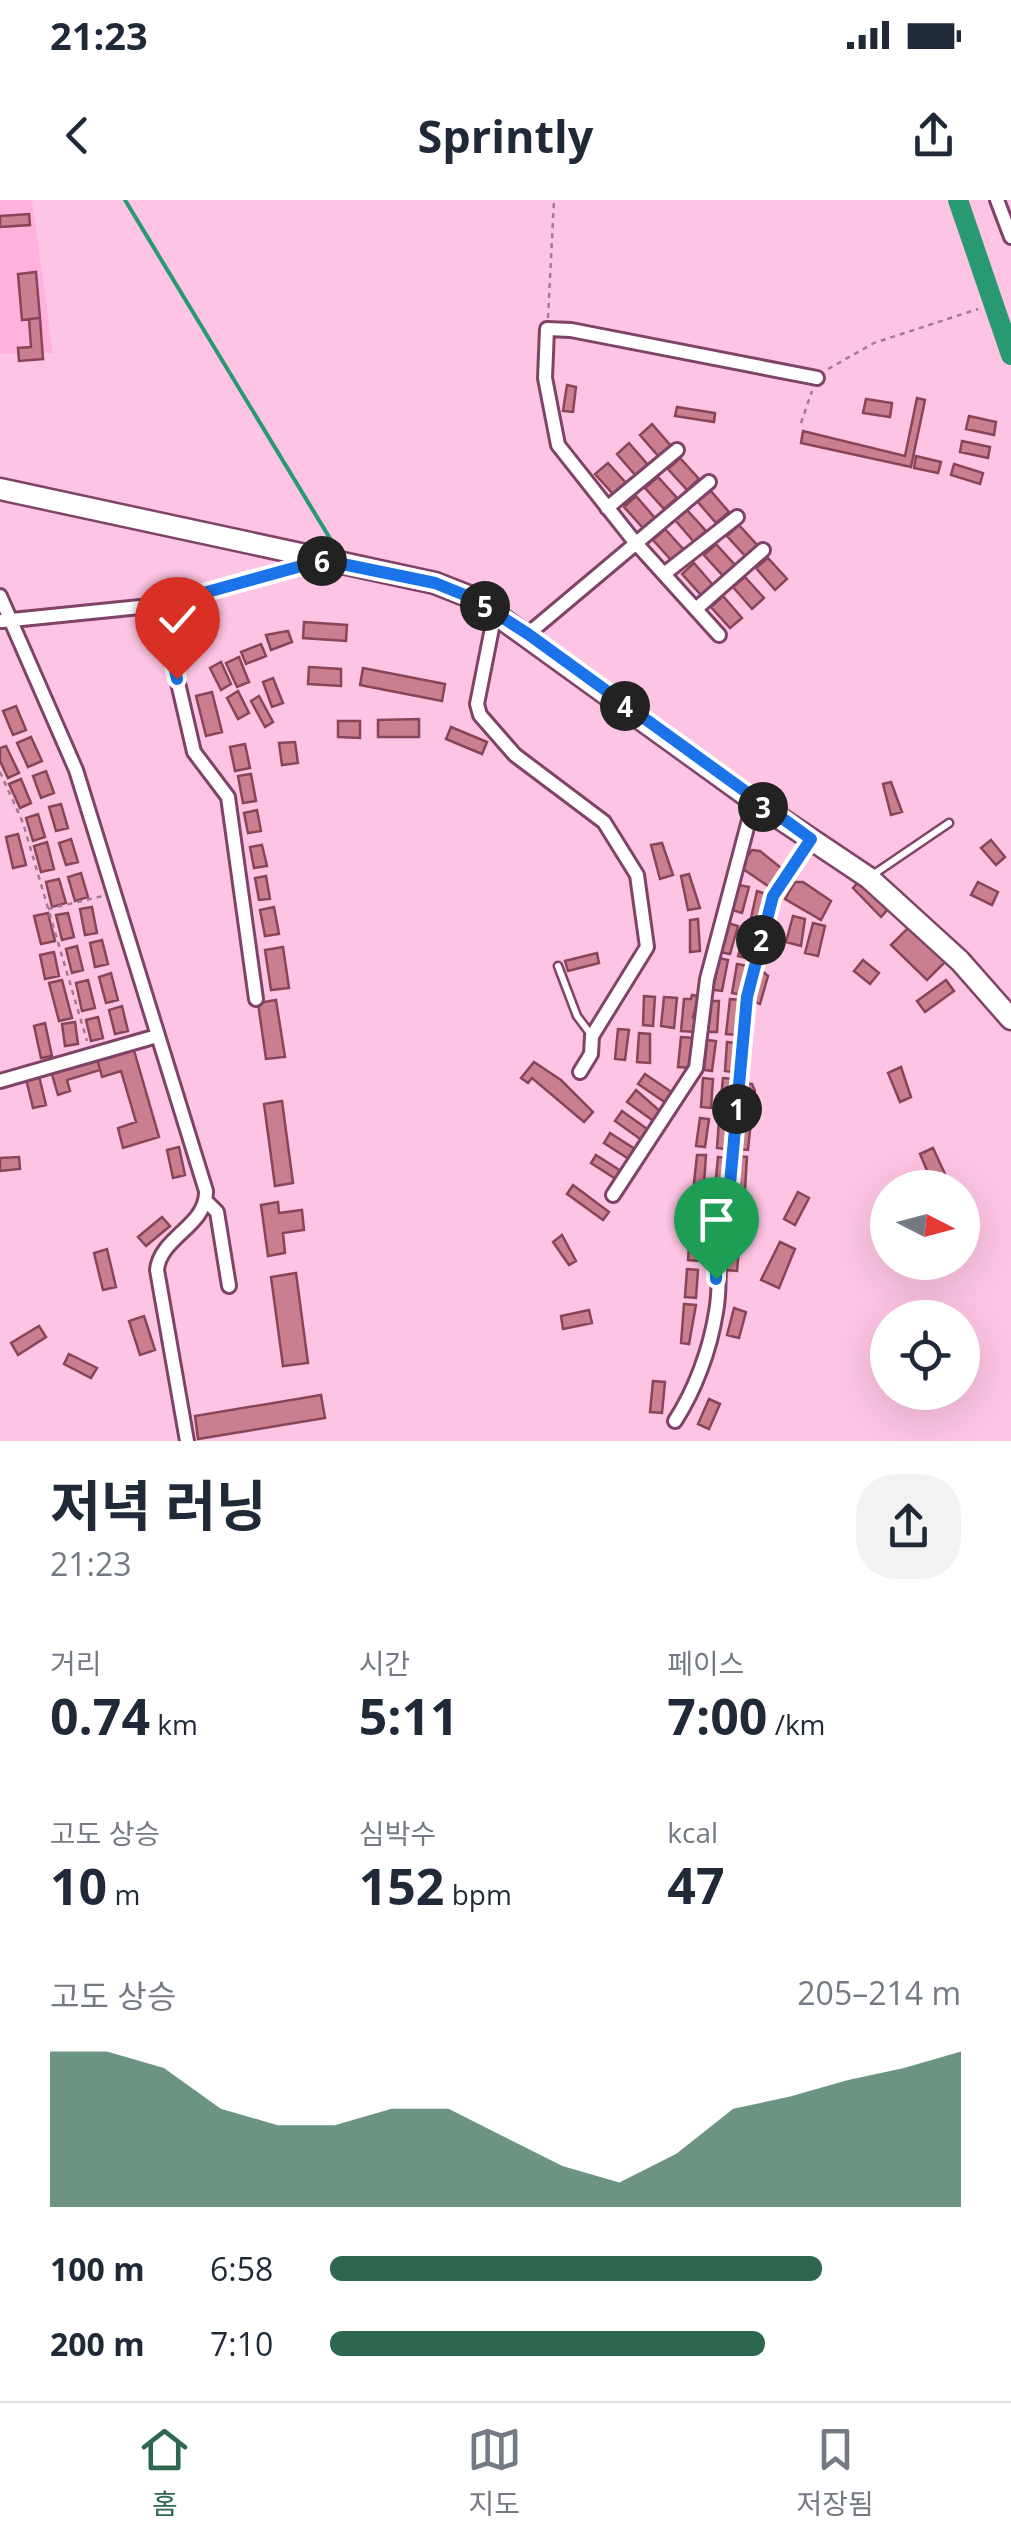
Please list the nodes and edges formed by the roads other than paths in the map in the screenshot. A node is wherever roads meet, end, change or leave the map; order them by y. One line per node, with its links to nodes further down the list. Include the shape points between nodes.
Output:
1 (997, 200): 2 (street)
2 (1011, 237)
3 (817, 378): 7 (street, via 547,329 545,378 558,445)
4 (677, 450): 7 (street)
5 (709, 482): 9 (street)
6 (0, 489): 11 (main road)
7 (607, 508): 9 (street)
8 (737, 517): 12 (street)
9 (634, 542): 12 (street); 18 (street)
10 (764, 550): 15 (street)
11 (323, 560): 14 (street); 16 (main road, via 435,583)
12 (664, 574): 15 (street)
13 (0, 596): 17 (street)
14 (160, 605): 17 (street); 25 (street, via 194,752 228,797)
15 (696, 609): 19 (street)
16 (496, 613): 18 (main road); 28 (street, via 480,715 515,755 604,822 637,875 647,946)
17 (4, 621): 27 (street, via 76,770)
18 (528, 634): 20 (main road)
19 (719, 635)
20 (754, 802): 22 (main road); 31 (street, via 707,978 696,1068)
21 (948, 823): 23 (lane)
22 (811, 839): 23 (main road); 34 (street, via 773,896 747,997 726,1228 716,1258 717,1310 690,1398)
23 (869, 878): 26 (main road, via 949,950)
24 (558, 966): 28 (lane)
25 (256, 998)
26 (1011, 1019)
27 (157, 1036): 30 (street); 32 (street)
28 (592, 1036): 29 (street)
29 (580, 1072)
30 (0, 1081)
31 (614, 1195)
32 (206, 1202): 33 (street, via 217,1212); 35 (street, via 158,1260)
33 (228, 1286)
34 (675, 1422)
35 (187, 1441)

